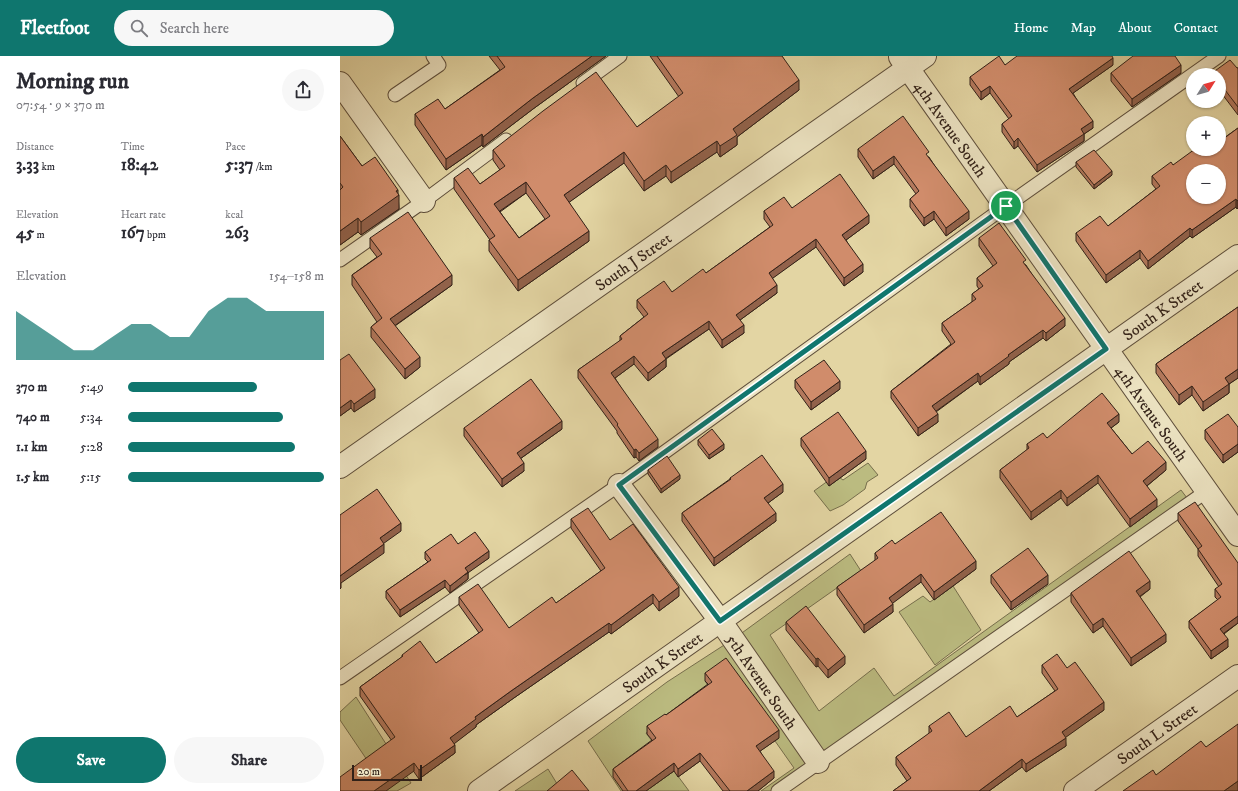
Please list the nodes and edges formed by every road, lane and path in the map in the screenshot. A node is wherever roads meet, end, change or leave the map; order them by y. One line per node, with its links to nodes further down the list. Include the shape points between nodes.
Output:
1 (433, 56): 7 (lane, via 439,65)
2 (620, 56): 6 (lane)
3 (1219, 56): 10 (lane)
4 (911, 60): 10 (street, 4th Avenue South); 14 (street, South J Street)
5 (340, 84): 9 (street)
6 (573, 90)
7 (396, 95)
8 (515, 134): 9 (lane)
9 (424, 201): 12 (lane)
10 (1006, 206): 13 (street, 4th Avenue South); 15 (lane)
11 (1238, 256): 13 (street, South K Street)
12 (340, 260)
13 (1106, 349): 16 (street, 4th Avenue South); 18 (street, South K Street)
14 (340, 467)
15 (619, 485): 18 (street, 5th Avenue South); 20 (lane)
16 (1207, 491): 17 (street, 4th Avenue South); 21 (lane)
17 (1238, 534)
18 (720, 621): 21 (street, 5th Avenue South); 22 (street, South K Street)
19 (1238, 676): 24 (street, South L Street)
20 (340, 678)
21 (818, 762): 23 (lane)
22 (479, 791)
23 (778, 791)
24 (1075, 791)

